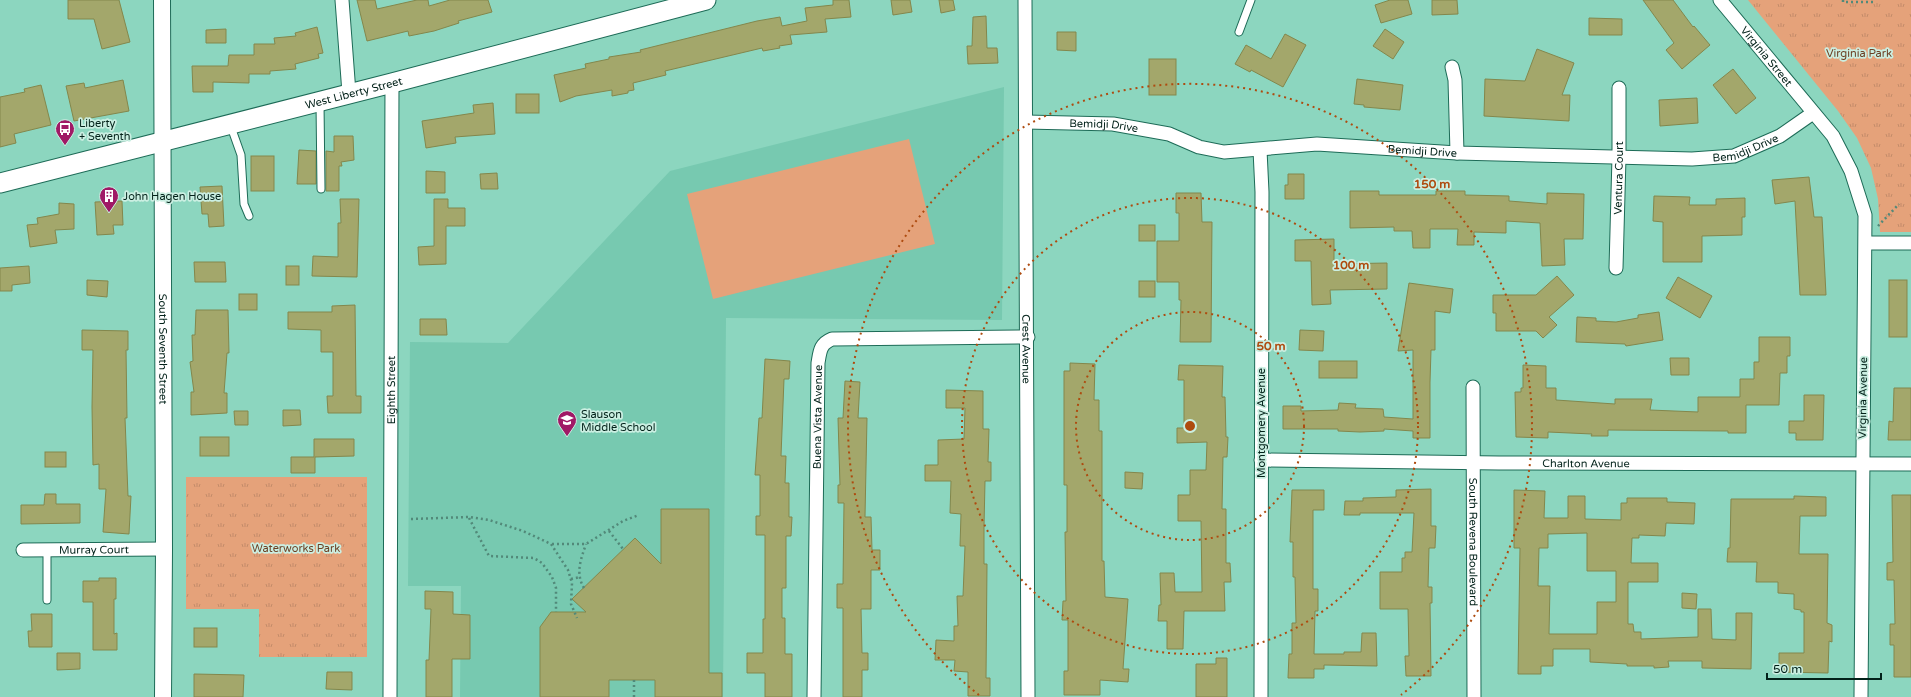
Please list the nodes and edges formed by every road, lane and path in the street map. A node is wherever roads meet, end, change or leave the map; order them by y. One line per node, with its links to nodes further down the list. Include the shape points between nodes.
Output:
1 (162, 0): 18 (street, South Seventh Street)
2 (342, 0): 13 (street)
3 (706, 0): 11 (main road, West Liberty Street)
4 (1025, 0): 16 (street, Crest Avenue)
5 (1250, 0): 9 (lane)
6 (1720, 0): 15 (street, Virginia Street)
7 (1843, 0): 8 (path)
8 (1874, 2)
9 (1239, 32)
10 (1452, 67): 20 (street, via 1455,80)
11 (392, 83): 13 (main road, West Liberty Street); 54 (street, Eighth Street)
12 (1619, 88): 21 (street, Ventura Court)
13 (349, 93): 14 (main road, West Liberty Street)
14 (320, 101): 17 (main road, West Liberty Street); 23 (lane)
15 (1813, 113): 21 (street, Bemidji Drive, via 1780,136 1734,156 1692,159); 27 (street, Virginia Avenue, via 1833,136 1851,171 1865,215)
16 (1026, 122): 19 (street, Bemidji Drive, via 1113,124 1170,134 1199,147 1224,152); 30 (street, Crest Avenue)
17 (230, 124): 18 (main road, West Liberty Street); 25 (lane, via 241,154 244,204)
18 (163, 141): 22 (main road, West Liberty Street); 42 (street, South Seventh Street)
19 (1260, 150): 20 (street, Bemidji Drive, via 1317,144); 32 (street, Montgomery Avenue)
20 (1457, 153): 21 (street, Bemidji Drive)
21 (1619, 157): 29 (street, Ventura Court)
22 (0, 183)
23 (321, 189)
24 (1898, 204): 26 (path)
25 (249, 216)
26 (1874, 233)
27 (1866, 243): 28 (street); 34 (street, Virginia Avenue)
28 (1911, 244)
29 (1616, 268)
30 (1028, 338): 56 (street, Buena Vista Avenue, via 832,339 820,346); 57 (street, Crest Avenue)
31 (1473, 386): 33 (street, South Revena Boulevard)
32 (1261, 460): 33 (street, Charlton Avenue); 58 (street, Montgomery Avenue)
33 (1474, 463): 34 (street, Charlton Avenue); 59 (street, South Revena Boulevard)
34 (1862, 464): 35 (street, Charlton Avenue); 60 (street, Virginia Avenue)
35 (1911, 464)
36 (639, 515): 39 (path, via 623,521)
37 (469, 517): 38 (path); 40 (path, via 496,522); 50 (path, via 489,556 534,558 542,563 556,588)
38 (410, 520)
39 (609, 531): 41 (path); 43 (path)
40 (551, 544): 41 (path); 47 (path, via 561,557)
41 (586, 544): 46 (path, via 579,564)
42 (164, 549): 45 (street, Murray Court); 53 (street, South Seventh Street)
43 (623, 549)
44 (23, 550): 45 (street, Murray Court)
45 (47, 550): 49 (lane)
46 (580, 577): 47 (path); 48 (path)
47 (571, 579): 51 (path, via 571,604)
48 (584, 588)
49 (47, 600)
50 (556, 612)
51 (577, 618)
52 (634, 680): 55 (path)
53 (163, 697)
54 (390, 697)
55 (634, 697)
56 (814, 697)
57 (1028, 697)
58 (1261, 697)
59 (1474, 697)
60 (1861, 697)

